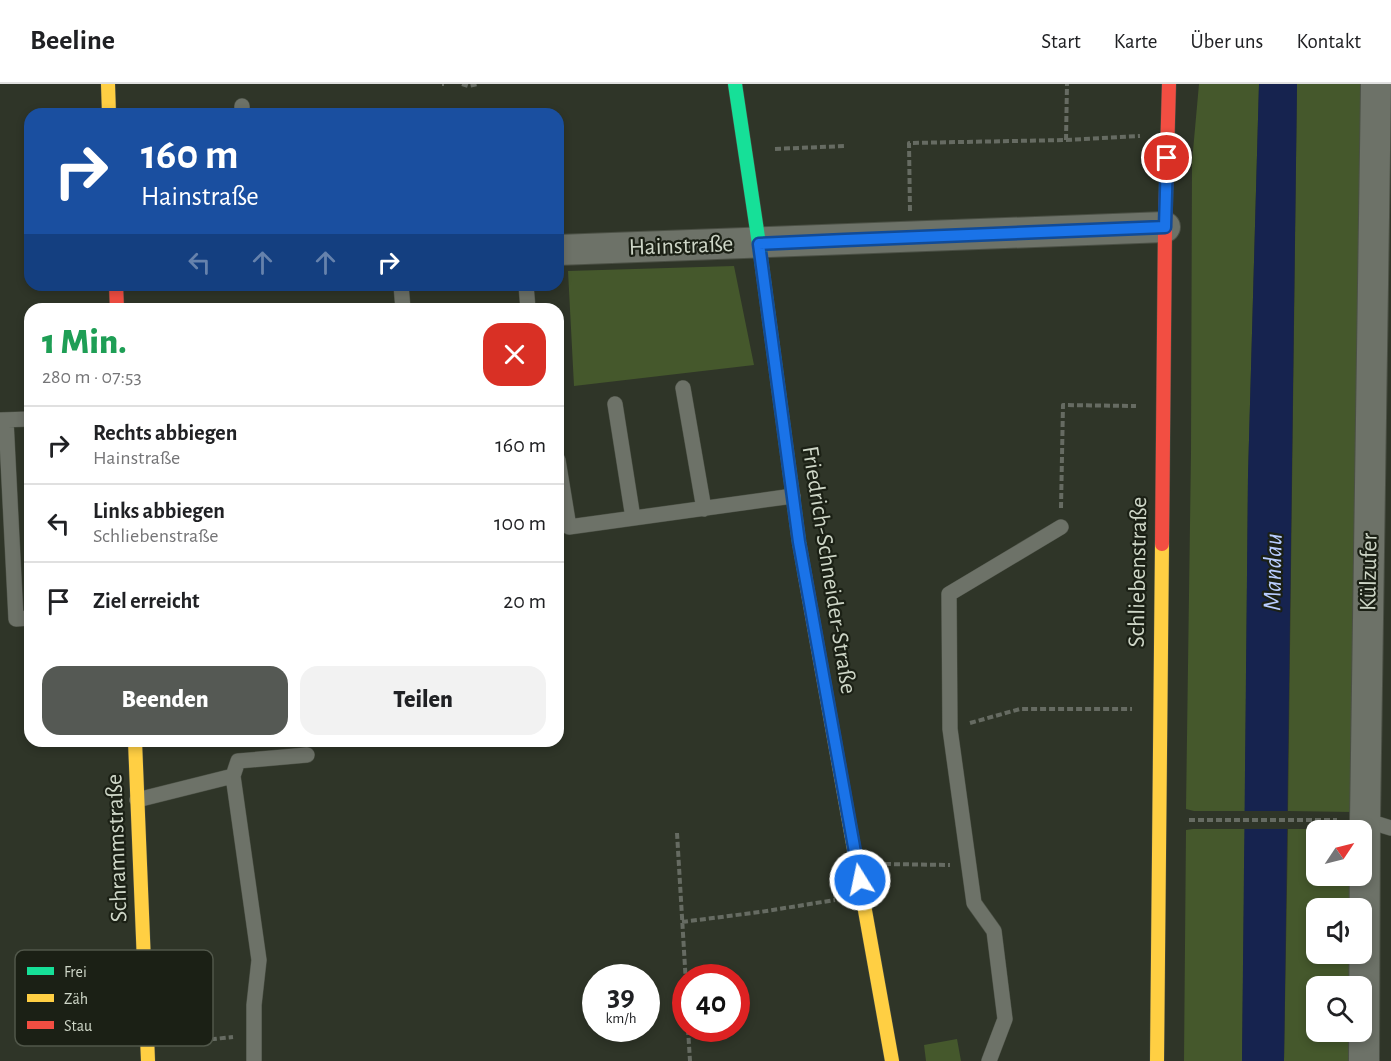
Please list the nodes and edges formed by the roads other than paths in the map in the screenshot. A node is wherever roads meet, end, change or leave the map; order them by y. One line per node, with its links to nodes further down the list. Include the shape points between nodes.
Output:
1 (108, 84): 5 (street)
2 (735, 84): 7 (street, Friedrich-Schneider-Straße)
3 (1169, 84): 6 (street, Schliebenstraße)
4 (1376, 84): 23 (street, Külzufer)
5 (109, 108)
6 (1165, 227): 7 (street, Hainstraße); 29 (street, Schliebenstraße)
7 (759, 244): 8 (street, Hainstraße); 13 (street, Friedrich-Schneider-Straße)
8 (564, 250)
9 (683, 388): 15 (lane)
10 (615, 404): 16 (lane)
11 (24, 419): 12 (lane)
12 (3, 420): 18 (lane, via 16,619)
13 (793, 496): 15 (lane); 27 (street, Friedrich-Schneider-Straße)
14 (564, 497): 16 (lane, via 569,527)
15 (704, 509): 16 (lane)
16 (633, 518)
17 (1061, 527): 28 (lane, via 949,594 950,729 974,903 994,931 1005,1019)
18 (24, 618)
19 (135, 747): 22 (street, Schrammstraße)
20 (307, 755): 21 (lane, via 238,761)
21 (233, 776): 22 (lane); 26 (lane, via 259,960 254,1005)
22 (137, 800): 25 (street, Schrammstraße)
23 (1366, 820)
24 (1365, 886): 30 (street, Külzufer)
25 (144, 950)
26 (255, 1061)
27 (892, 1061)
28 (989, 1061)
29 (1157, 1061)
30 (1364, 1061)

